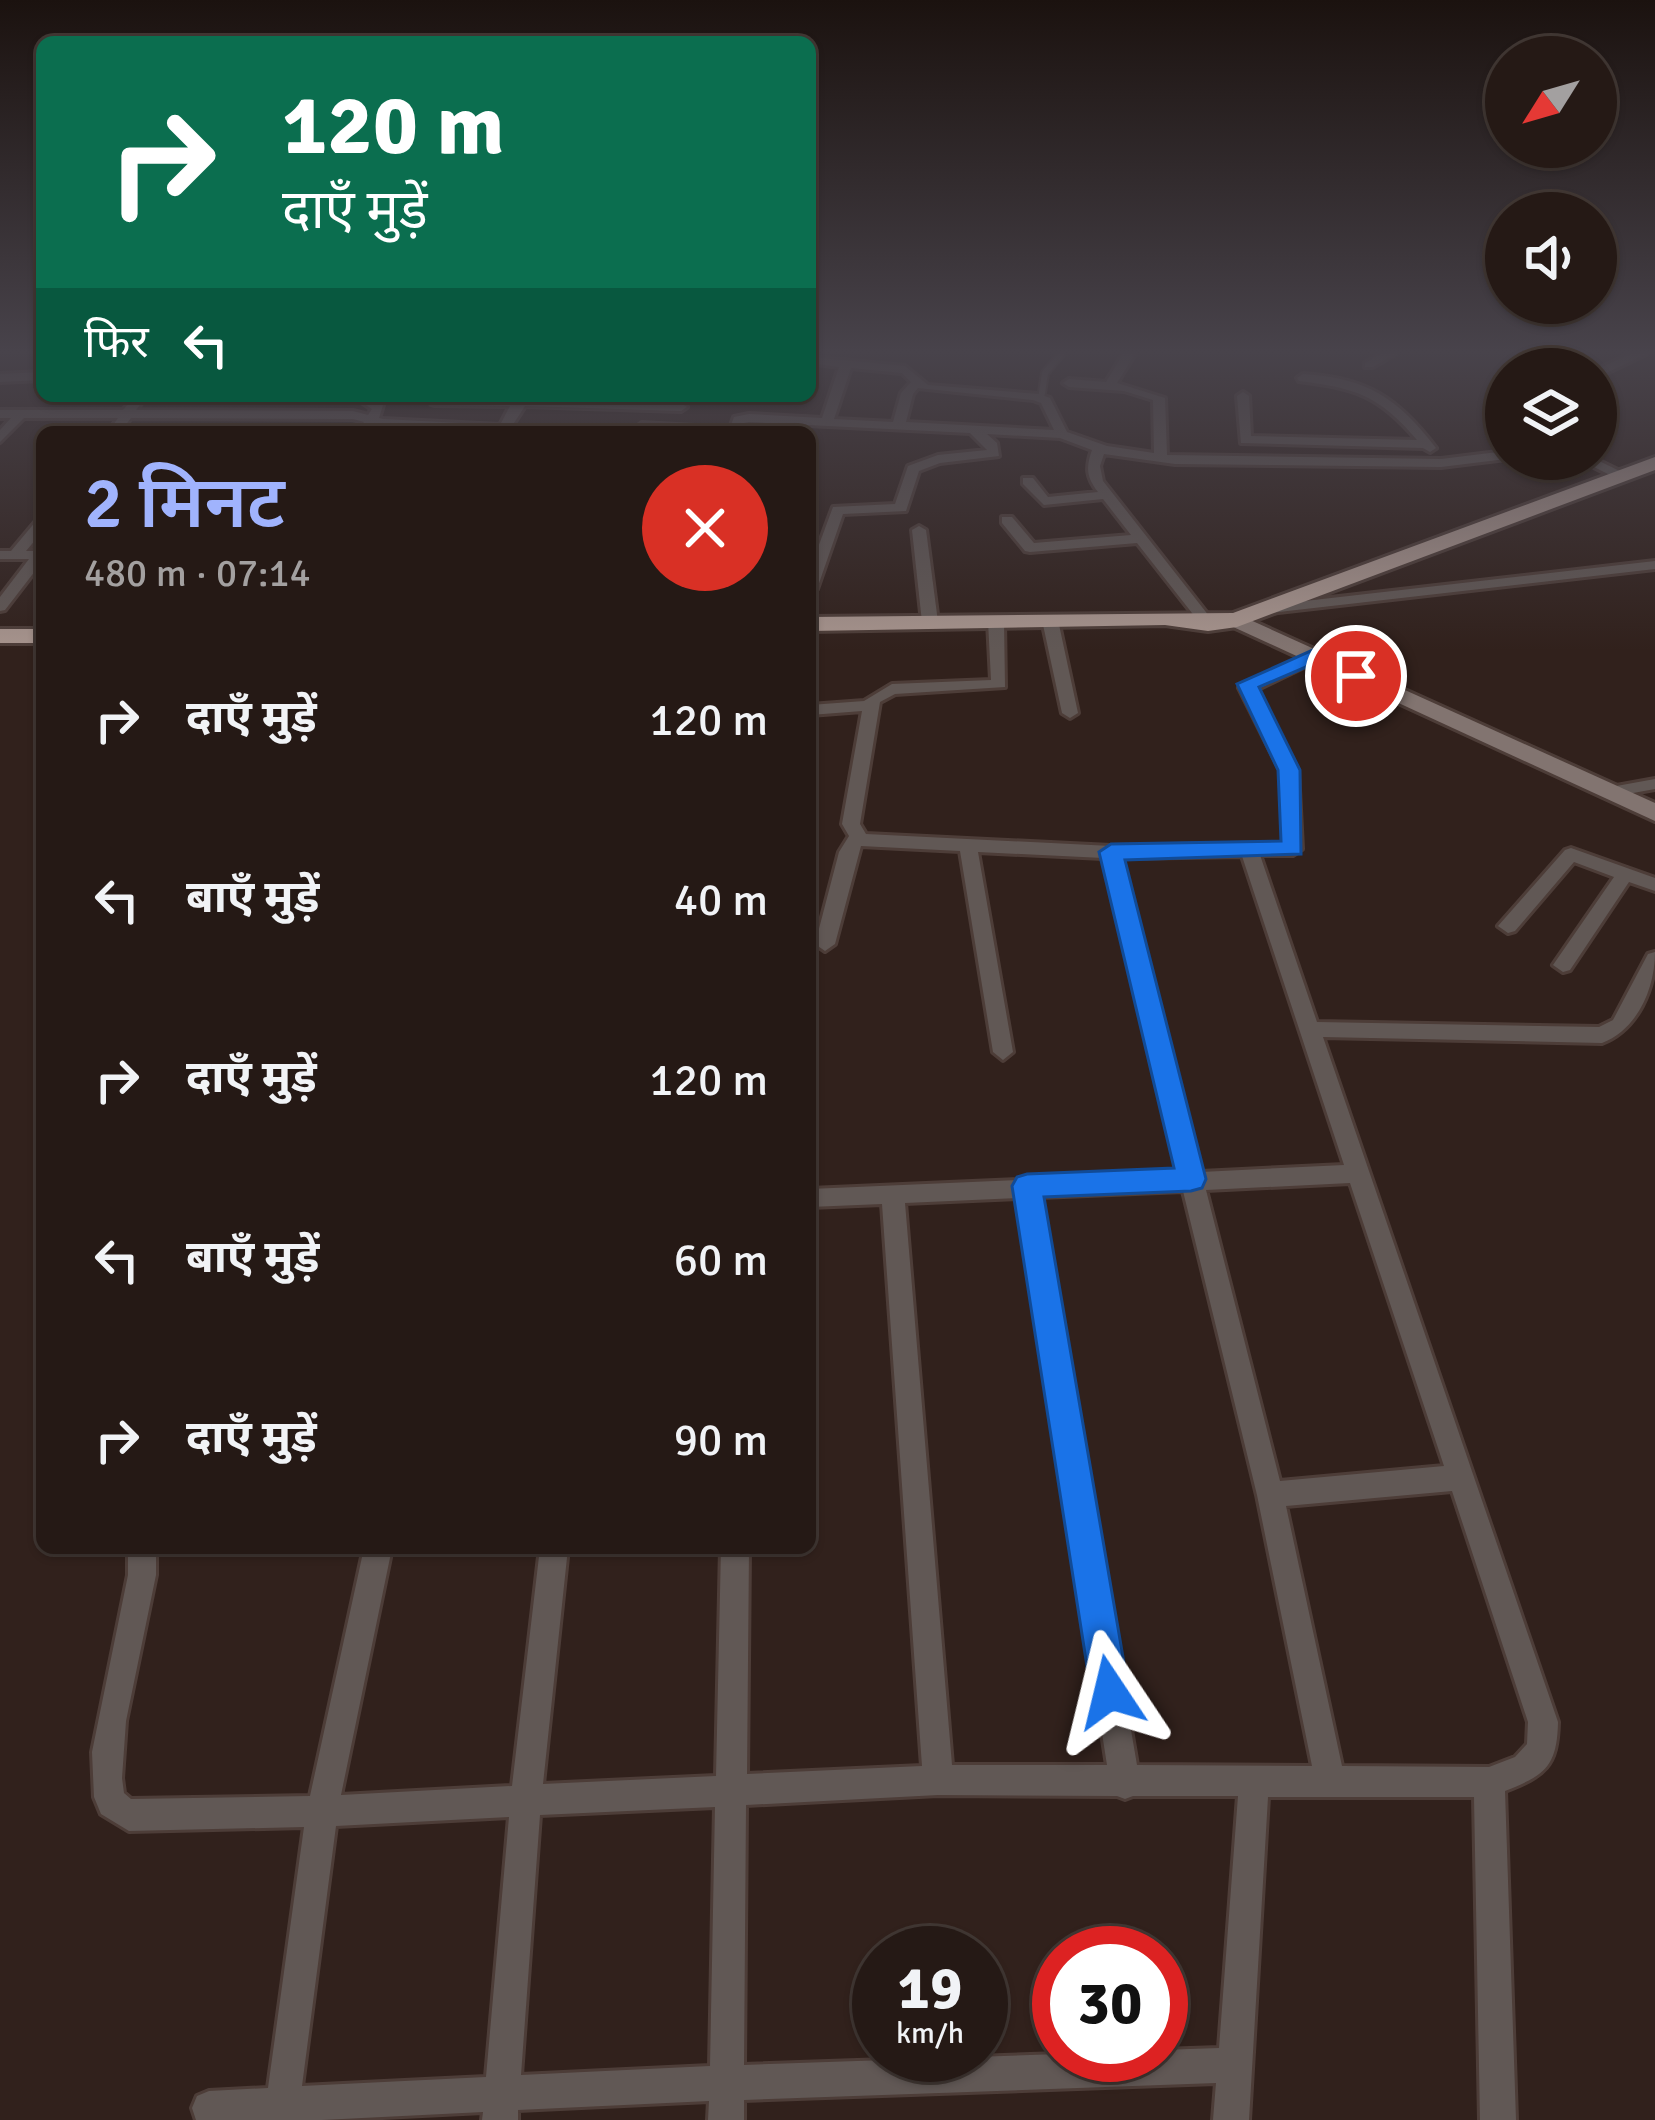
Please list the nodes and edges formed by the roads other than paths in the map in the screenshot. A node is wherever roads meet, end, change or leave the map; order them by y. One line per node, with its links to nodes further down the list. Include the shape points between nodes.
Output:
1 (994, 453): 21 (street, via 938,458 914,469 901,508 838,510)
2 (1098, 453): 13 (street, via 1093,474)
3 (1127, 453): 7 (street)
4 (1161, 453): 7 (street)
5 (1434, 453): 8 (street)
6 (1485, 458): 8 (street)
7 (1161, 459): 8 (street)
8 (1442, 463)
9 (1655, 463): 11 (highway)
10 (1617, 473): 11 (street)
11 (1623, 476): 23 (highway)
12 (1028, 481): 13 (street, via 1044,500)
13 (1107, 495): 17 (street)
14 (1007, 520): 17 (street, via 1030,548)
15 (36, 529): 18 (street)
16 (919, 530): 27 (street)
17 (1141, 538): 29 (street)
18 (8, 555)
19 (36, 561): 22 (street)
20 (1655, 565): 23 (street)
21 (816, 572)
22 (0, 607)
23 (1263, 609): 25 (highway)
24 (1050, 620): 26 (highway); 29 (highway); 35 (street)
25 (1237, 620): 29 (highway); 32 (main road)
26 (996, 621): 27 (highway); 33 (street, via 999,684 892,689)
27 (930, 622): 28 (highway)
28 (816, 624)
29 (1208, 624)
30 (0, 636): 31 (highway)
31 (36, 636)
32 (1313, 656): 37 (main road); 42 (street, via 1248,684 1289,770 1296,844)
33 (871, 705): 34 (street); 39 (street, via 851,824)
34 (816, 710)
35 (1070, 713)
36 (1655, 784): 37 (street)
37 (1611, 792): 38 (main road)
38 (1655, 813)
39 (857, 837): 40 (street); 46 (street)
40 (968, 847): 41 (street); 50 (street)
41 (1111, 852): 42 (street); 52 (street)
42 (1250, 853): 49 (street)
43 (1626, 873): 44 (street); 45 (street, via 1571,854); 48 (street)
44 (1655, 885)
45 (1508, 926)
46 (825, 944)
47 (1655, 959): 49 (street, via 1620,1024 1602,1035)
48 (1563, 965)
49 (1308, 1029): 51 (street)
50 (1003, 1052)
51 (1355, 1174): 52 (street); 56 (street)
52 (1191, 1179): 53 (street); 57 (street)
53 (1027, 1186): 54 (street); 66 (street)
54 (893, 1195): 55 (street); 63 (street)
55 (816, 1198)
56 (1461, 1477): 57 (street); 65 (street, via 1544,1722 1542,1750 1525,1768)
57 (1270, 1495): 62 (street)
58 (142, 1554): 69 (street, via 108,1759 116,1809)
59 (377, 1554): 69 (street)
60 (553, 1554): 68 (street)
61 (735, 1554): 67 (street)
62 (1330, 1779): 64 (street); 65 (street)
63 (938, 1780): 66 (street); 67 (street)
64 (1254, 1781): 66 (street); 70 (street)
65 (1489, 1782): 77 (street)
66 (1125, 1784)
67 (729, 1790): 68 (street); 71 (street)
68 (526, 1797): 69 (street); 73 (street)
69 (322, 1810): 72 (street)
70 (1234, 2065): 71 (street); 76 (street)
71 (725, 2083): 73 (street); 75 (street)
72 (283, 2102): 73 (street); 74 (street)
73 (500, 2106)
74 (209, 2108)
75 (725, 2120)
76 (1232, 2120)
77 (1498, 2120)

